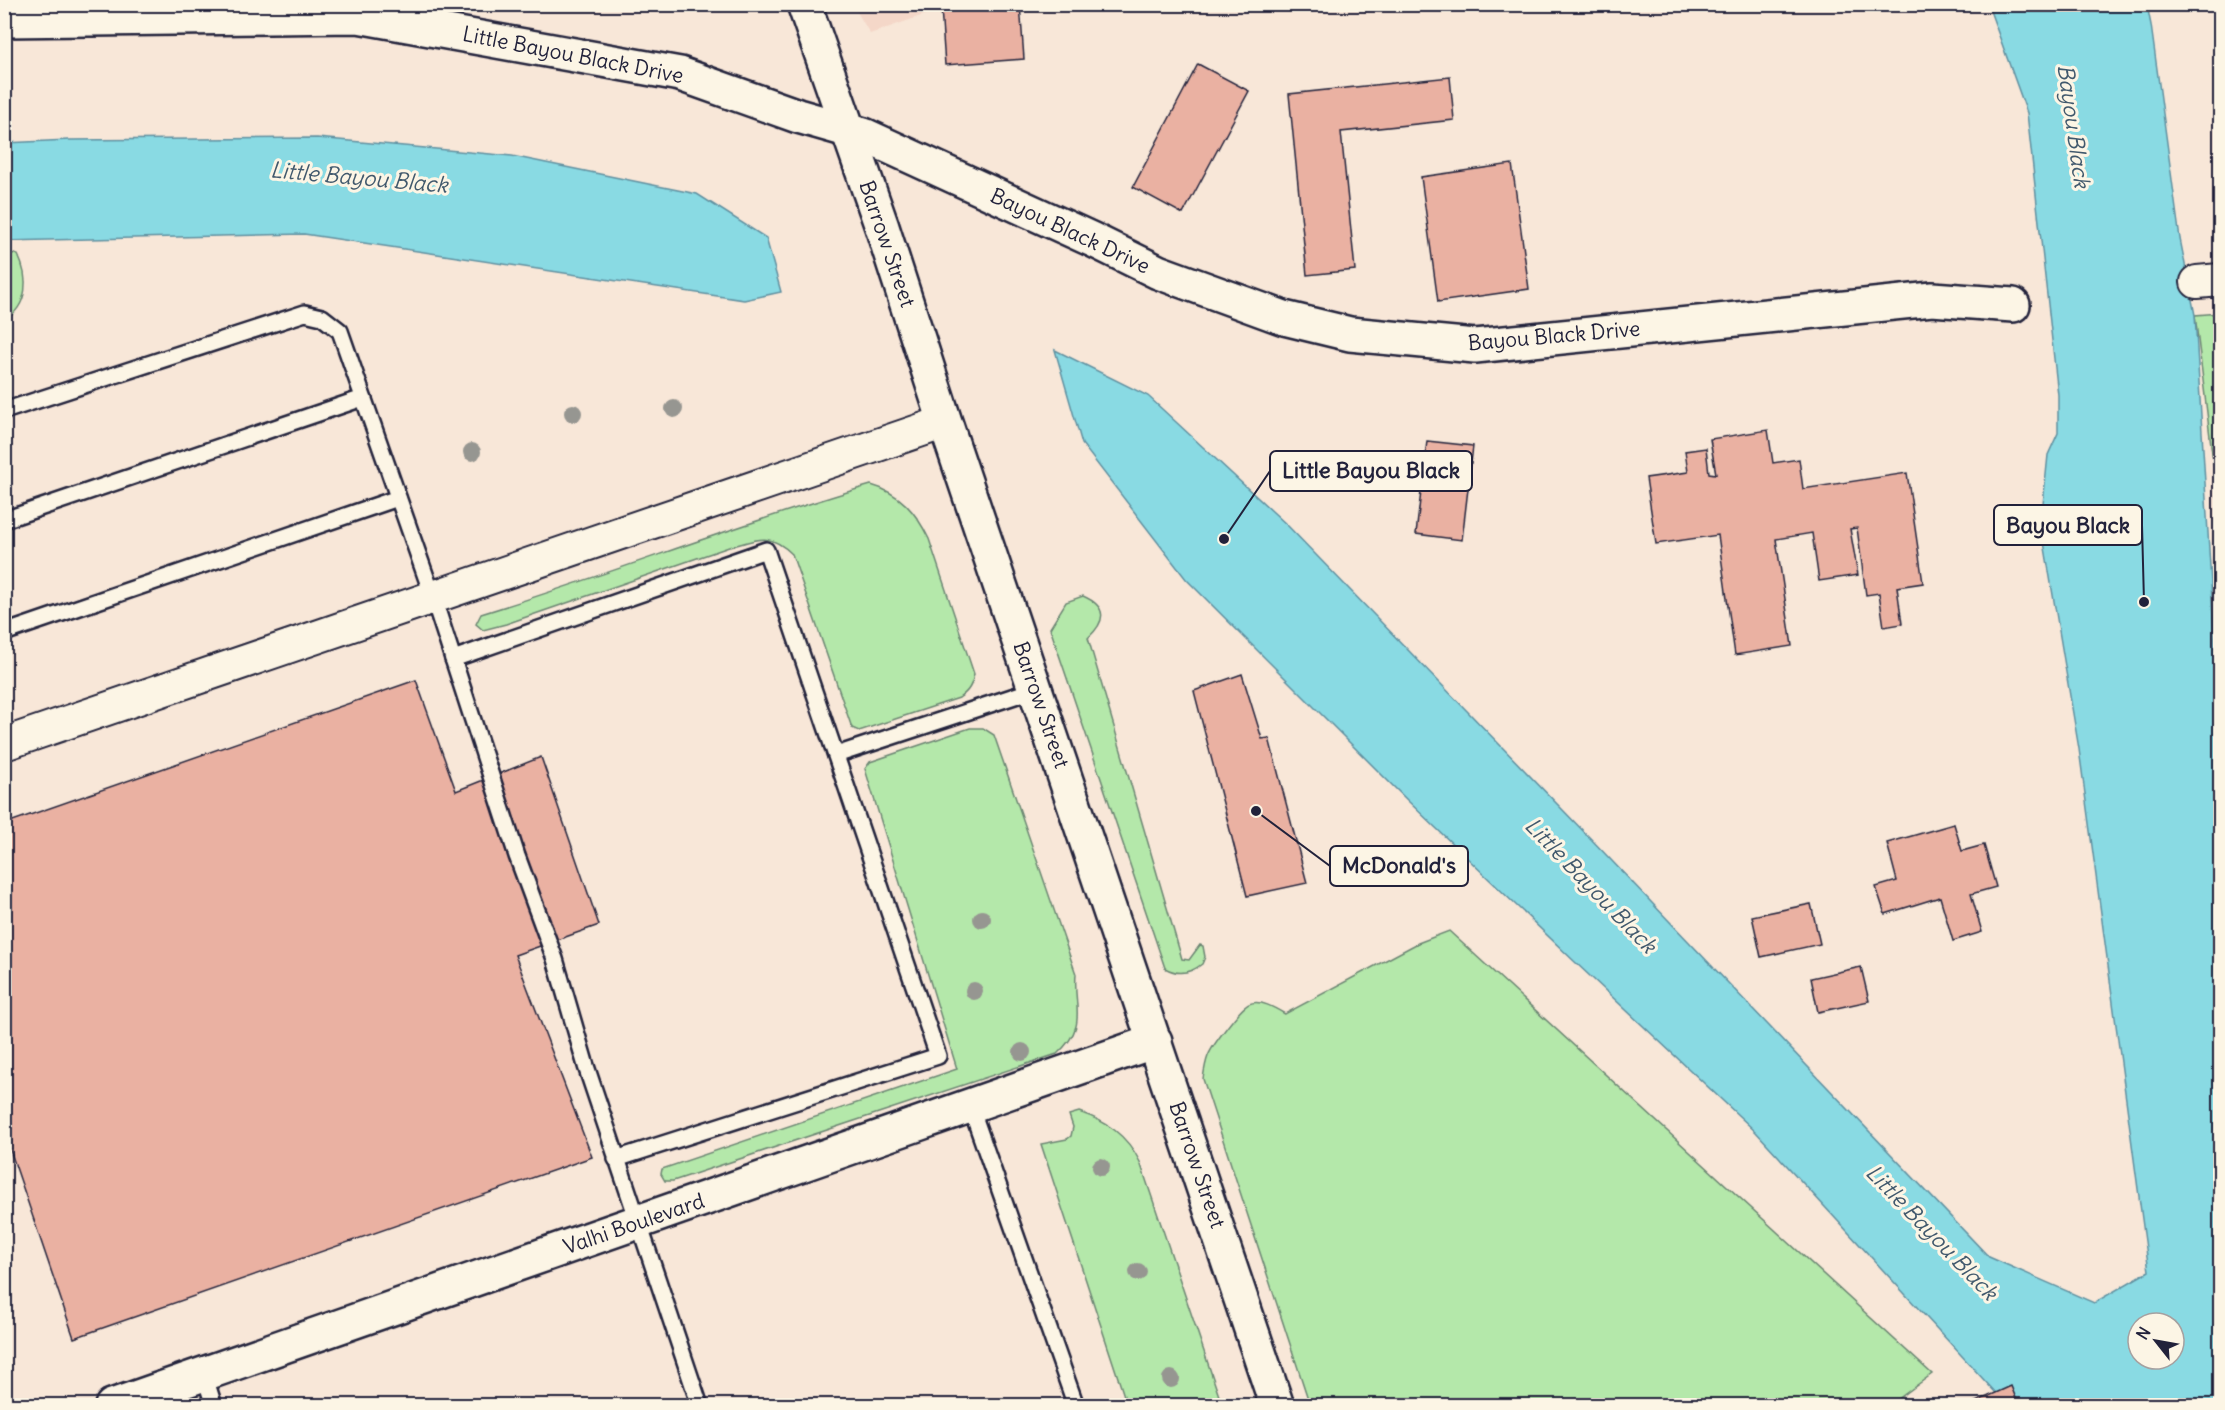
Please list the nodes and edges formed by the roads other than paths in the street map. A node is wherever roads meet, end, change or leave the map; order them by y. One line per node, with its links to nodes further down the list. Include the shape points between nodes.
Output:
1 (804, 4): 4 (main road, Barrow Street)
2 (175, 11): 3 (main road, Little Bayou Black Drive); 4 (main road, Little Bayou Black Drive, via 380,19 680,74)
3 (4, 21)
4 (847, 130): 5 (main road, Bayou Black Drive, via 1158,272 1284,318 1350,334 1475,346 1932,299); 8 (main road, Barrow Street)
5 (2013, 305)
6 (363, 398): 7 (lane, via 340,331 322,317 305,313); 9 (lane); 10 (lane)
7 (4, 411)
8 (945, 422): 11 (street); 14 (main road, Barrow Street)
9 (398, 498): 11 (lane); 12 (lane)
10 (4, 520)
11 (433, 597): 13 (lane); 15 (street)
12 (4, 633)
13 (453, 659): 16 (lane, via 766,550); 19 (lane, via 555,959)
14 (1036, 689): 16 (lane); 17 (main road, Barrow Street)
15 (4, 744)
16 (836, 755): 19 (lane, via 938,1056)
17 (1155, 1041): 18 (main road, Valhi Boulevard); 26 (main road, Barrow Street)
18 (970, 1105): 20 (main road, Valhi Boulevard); 25 (lane)
19 (616, 1159): 20 (lane)
20 (637, 1223): 21 (main road, Valhi Boulevard); 24 (lane)
21 (204, 1374): 22 (main road, Valhi Boulevard); 23 (lane)
22 (112, 1406)
23 (214, 1406)
24 (700, 1406)
25 (1076, 1406)
26 (1277, 1406)

